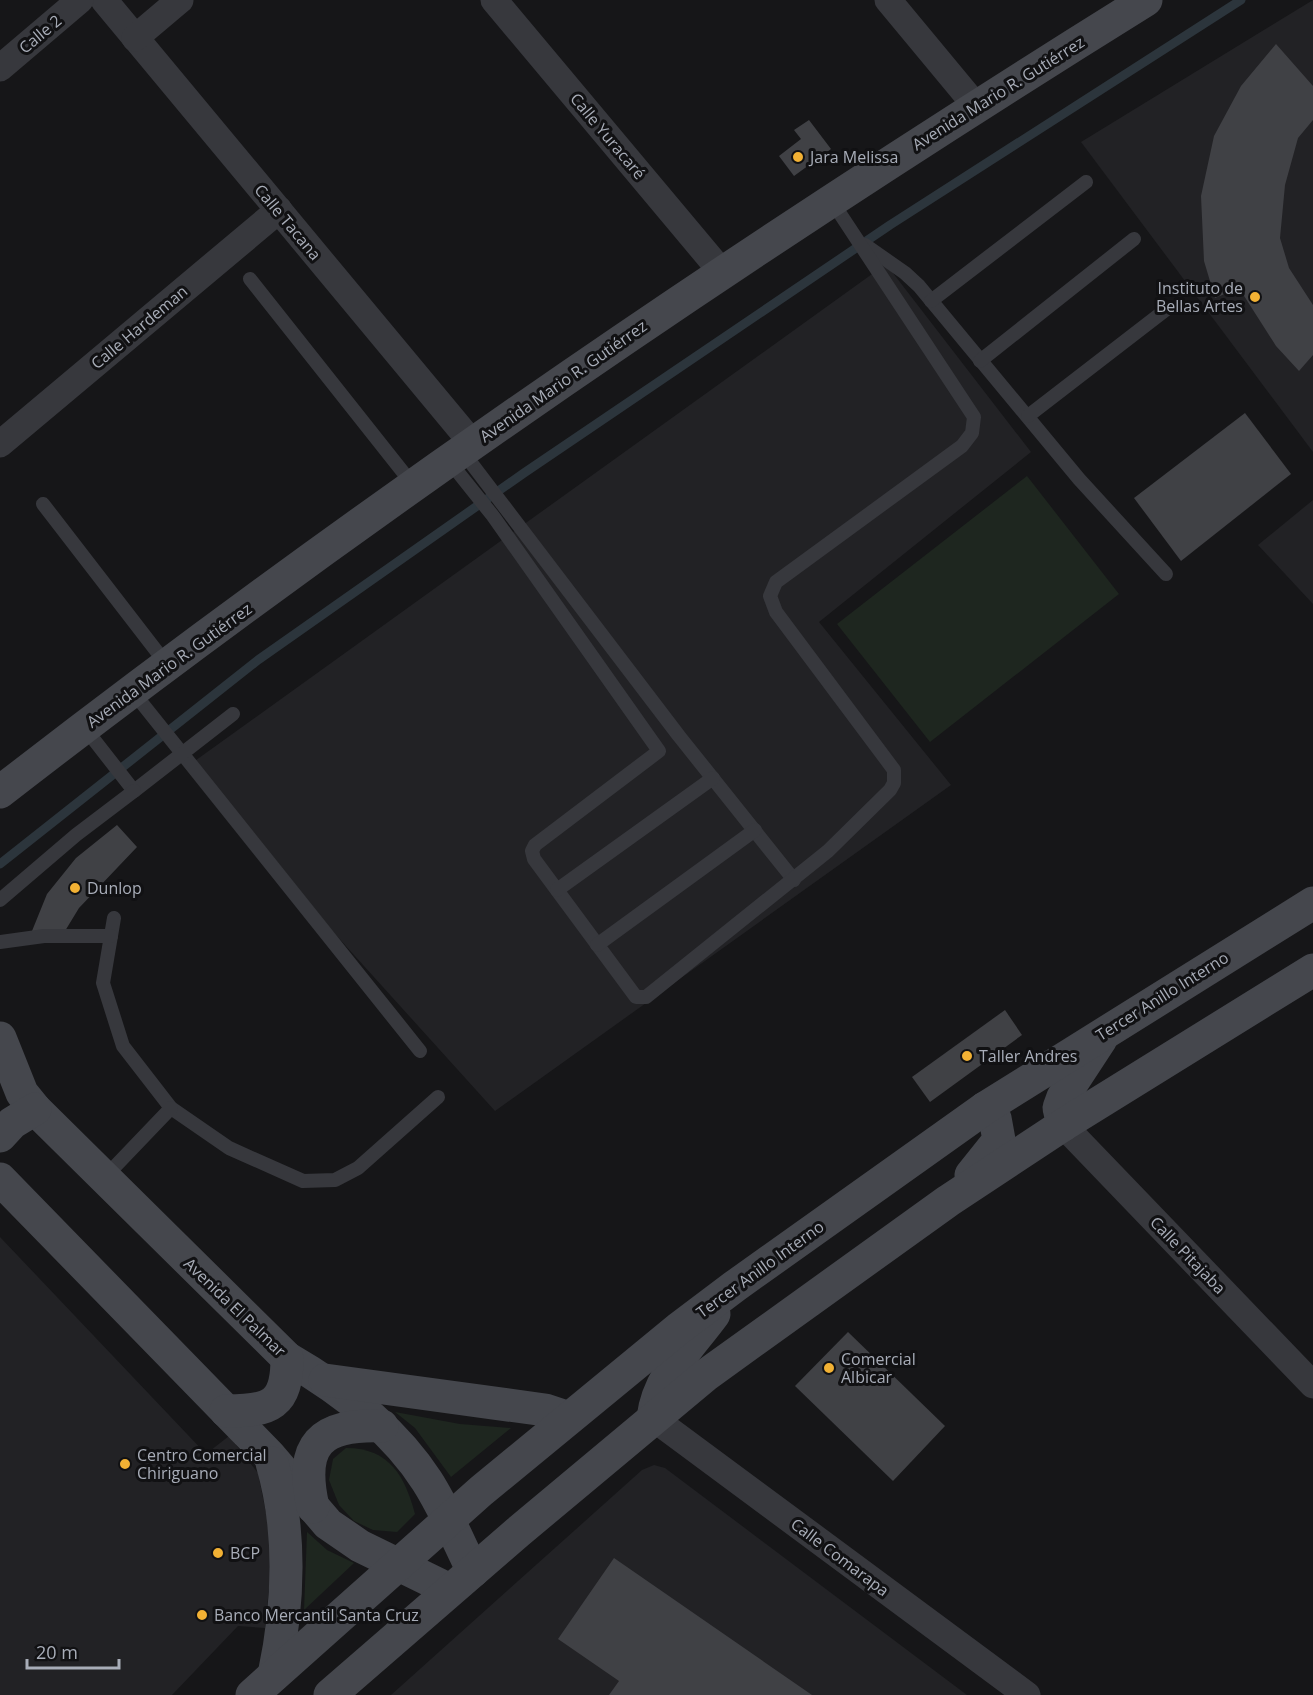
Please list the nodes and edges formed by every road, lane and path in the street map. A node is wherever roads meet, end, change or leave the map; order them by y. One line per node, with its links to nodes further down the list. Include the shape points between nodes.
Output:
1 (80, 0): 8 (street, Calle 2)
2 (104, 0): 7 (street, Calle Tacana)
3 (180, 0): 7 (street)
4 (494, 0): 15 (street, Calle Yuracaré)
5 (888, 0): 9 (street)
6 (1146, 0): 9 (main road, Avenida Mario R. Gutiérrez)
7 (135, 38): 12 (street, Calle Tacana)
8 (0, 68)
9 (976, 106): 11 (main road, Avenida Mario R. Gutiérrez)
10 (1086, 182): 17 (lane)
11 (831, 200): 14 (lane); 15 (main road, Avenida Mario R. Gutiérrez)
12 (279, 210): 21 (street, Calle Hardeman); 22 (street, Calle Tacana)
13 (1134, 239): 19 (lane)
14 (875, 257): 17 (lane, via 905,273); 37 (lane, via 974,417 972,433 962,446 776,582 770,596 776,612 894,770 890,790)
15 (721, 271): 22 (main road, Avenida Mario R. Gutiérrez)
16 (250, 279): 23 (lane)
17 (931, 301): 19 (lane)
18 (1168, 308): 20 (lane)
19 (980, 361): 20 (lane)
20 (1028, 416): 25 (lane, via 1079,479)
21 (0, 444)
22 (463, 459): 23 (main road, Avenida Mario R. Gutiérrez); 29 (lane, via 505,506); 32 (lane, via 493,516)
23 (414, 486): 26 (main road, Avenida Mario R. Gutiérrez)
24 (43, 504): 26 (lane)
25 (1166, 574)
26 (168, 666): 27 (main road, Avenida Mario R. Gutiérrez)
27 (138, 698): 30 (main road, Avenida Mario R. Gutiérrez); 31 (lane)
28 (234, 714): 31 (lane)
29 (679, 736): 32 (lane); 33 (lane)
30 (94, 739): 34 (lane); 35 (main road, Avenida Mario R. Gutiérrez)
31 (178, 748): 34 (lane); 48 (lane)
32 (659, 751): 38 (lane, via 535,845 534,859)
33 (713, 778): 36 (lane); 38 (lane)
34 (129, 786): 39 (lane)
35 (0, 792)
36 (755, 830): 37 (lane); 44 (lane)
37 (794, 880): 44 (lane, via 640,999)
38 (557, 890): 44 (lane)
39 (0, 900)
40 (1313, 903): 46 (main road, Tercer Anillo Interno)
41 (114, 918): 42 (lane)
42 (111, 936): 43 (lane, via 44,936); 50 (lane, via 102,983 123,1046)
43 (0, 942)
44 (597, 945)
45 (1313, 970): 53 (main road)
46 (1107, 1030): 51 (main road, Tercer Anillo Interno); 53 (main road, via 1063,1097 1059,1108)
47 (0, 1038): 52 (main road, Avenida El Palmar, via 22,1093)
48 (420, 1051)
49 (438, 1097): 50 (lane, via 358,1168 335,1180 303,1181 230,1148)
50 (171, 1108): 56 (lane)
51 (986, 1108): 57 (main road, via 995,1119 999,1140); 58 (main road, Tercer Anillo Interno)
52 (35, 1109): 54 (main road); 56 (main road, Avenida El Palmar)
53 (1063, 1125): 57 (main road); 61 (street, Calle Pitajaba)
54 (0, 1136)
55 (0, 1179): 62 (main road)
56 (104, 1179): 59 (main road, Avenida El Palmar)
57 (948, 1202): 64 (main road, via 706,1375)
58 (735, 1286): 63 (main road, Tercer Anillo Interno); 64 (main road, via 669,1371 655,1401)
59 (287, 1358): 60 (main road, Avenida El Palmar); 62 (main road, via 287,1382 282,1394 267,1406)
60 (323, 1379): 63 (main road, via 545,1410); 65 (main road, Avenida El Palmar)
61 (1313, 1385)
62 (226, 1411): 66 (main road)
63 (569, 1418): 68 (main road, Tercer Anillo Interno)
64 (653, 1418): 70 (main road); 73 (street, Calle Comarapa)
65 (382, 1426): 67 (main road, via 335,1429 323,1437 309,1468); 68 (main road, Avenida El Palmar, via 416,1466)
66 (269, 1455): 67 (main road); 71 (main road, via 282,1498 287,1537 280,1643)
67 (313, 1507): 69 (main road, via 328,1524)
68 (448, 1520): 69 (main road, Tercer Anillo Interno); 70 (main road, Avenida El Palmar)
69 (397, 1565): 70 (main road); 71 (main road, Tercer Anillo Interno)
70 (461, 1581): 72 (main road)
71 (263, 1685)
72 (330, 1695)
73 (1027, 1695)

